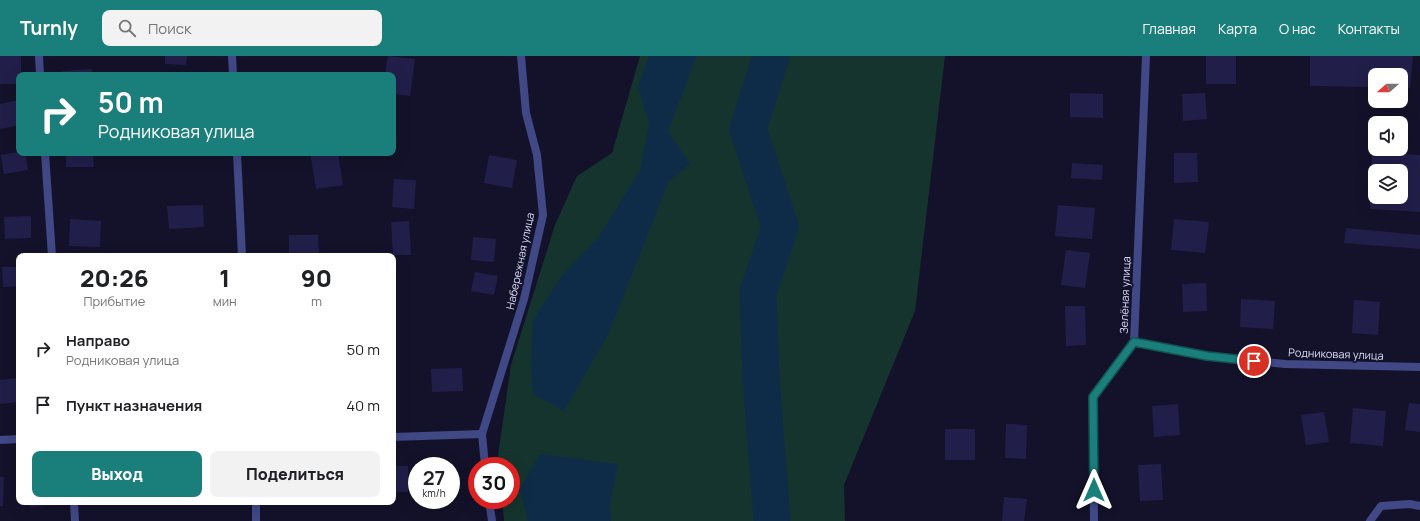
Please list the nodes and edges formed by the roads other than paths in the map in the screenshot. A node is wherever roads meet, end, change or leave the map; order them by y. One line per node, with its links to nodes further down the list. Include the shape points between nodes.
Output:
1 (39, 56): 5 (street)
2 (232, 56): 6 (street)
3 (521, 56): 13 (street, Набережная улица, via 526,113 537,155 543,215 524,299)
4 (1146, 56): 11 (street, Зелёная улица)
5 (40, 72)
6 (233, 72)
7 (45, 156): 9 (street)
8 (237, 156): 10 (street)
9 (52, 253)
10 (242, 253)
11 (1134, 342): 12 (street, Родниковая улица, via 1207,356 1285,364); 25 (street, Зелёная улица, via 1093,397)
12 (1420, 367)
13 (482, 434): 14 (street); 17 (street, Набережная улица)
14 (396, 437)
15 (16, 439): 16 (street)
16 (0, 440)
17 (484, 457)
18 (74, 505): 22 (street)
19 (256, 505): 23 (street)
20 (1420, 506): 26 (street, via 1381,506)
21 (490, 509): 24 (street)
22 (75, 521)
23 (256, 521)
24 (492, 521)
25 (1094, 521)
26 (1370, 521)

